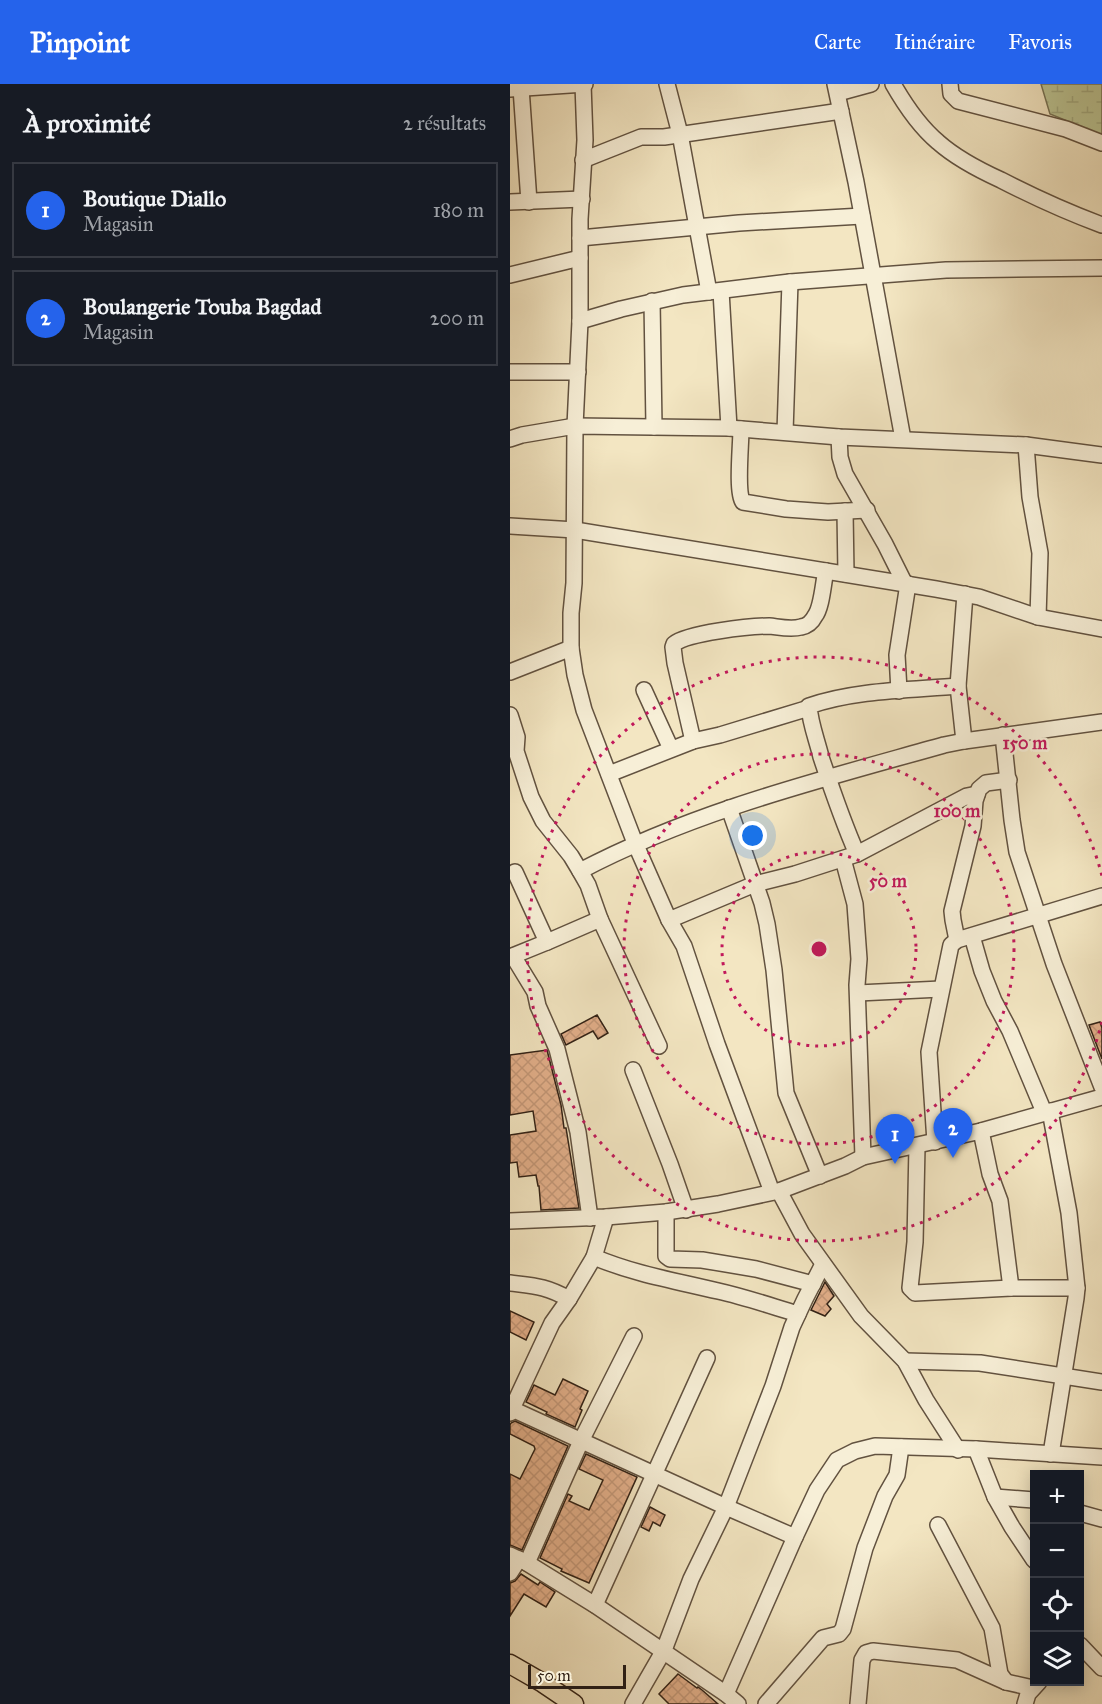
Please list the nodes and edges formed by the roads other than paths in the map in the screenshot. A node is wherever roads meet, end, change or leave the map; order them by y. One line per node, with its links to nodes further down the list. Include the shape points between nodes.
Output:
1 (584, 84): 6 (street); 11 (street)
2 (667, 84): 9 (street)
3 (871, 84): 7 (street)
4 (893, 84): 16 (street, via 904,104 938,143 1035,198)
5 (950, 84): 10 (street, via 958,101 1066,129)
6 (515, 88): 14 (street)
7 (837, 89): 8 (street)
8 (841, 111): 9 (street); 15 (street)
9 (680, 134): 11 (street, via 641,137); 17 (street)
10 (1102, 143)
11 (583, 160): 12 (street)
12 (582, 199): 14 (street); 18 (street)
13 (510, 202): 14 (street)
14 (529, 202)
15 (862, 216): 17 (street); 22 (street)
16 (1102, 225)
17 (696, 227): 18 (street); 24 (street)
18 (580, 238): 19 (street)
19 (580, 258): 21 (street); 26 (street)
20 (1102, 268): 22 (street)
21 (510, 275)
22 (873, 275): 23 (street); 35 (street)
23 (790, 282): 24 (street); 32 (street)
24 (715, 291): 25 (street); 31 (street)
25 (652, 301): 26 (street); 30 (street)
26 (580, 321): 28 (street)
27 (510, 372): 28 (street)
28 (578, 372): 29 (street)
29 (575, 426): 30 (street); 34 (street); 41 (street)
30 (654, 427): 31 (street)
31 (735, 429): 32 (street); 39 (street, via 741,501 786,509)
32 (785, 432): 33 (street)
33 (838, 437): 35 (street); 38 (street, via 845,474)
34 (510, 439)
35 (903, 439): 36 (street)
36 (1026, 445): 37 (street); 46 (street, via 1040,553)
37 (1102, 455)
38 (867, 510): 39 (street); 44 (street)
39 (845, 512): 43 (street)
40 (510, 526): 41 (street)
41 (575, 530): 42 (street); 48 (street)
42 (826, 571): 43 (street); 57 (street, via 818,614 804,627 749,627 683,638 674,644)
43 (846, 574): 44 (street)
44 (906, 584): 45 (street); 52 (street, via 897,655)
45 (965, 594): 46 (street); 50 (street)
46 (1038, 617): 47 (street)
47 (1102, 629)
48 (571, 648): 49 (street); 60 (street, via 584,710)
49 (510, 672)
50 (958, 686): 52 (street); 58 (street)
51 (644, 690): 59 (street)
52 (899, 691): 53 (street, via 846,697)
53 (809, 708): 57 (street); 61 (street)
54 (510, 715): 67 (street, via 518,737 516,751 531,797 543,821)
55 (1102, 722): 56 (street)
56 (1003, 735): 58 (street); 62 (street)
57 (693, 741): 59 (street)
58 (964, 741): 61 (street)
59 (671, 749): 60 (street)
60 (609, 774): 65 (street)
61 (828, 778): 64 (street); 66 (street)
62 (1009, 780): 63 (street, via 982,784); 71 (street, via 1017,852)
63 (977, 794): 66 (street, via 966,796); 74 (street, via 952,911 953,920)
64 (729, 808): 65 (street); 69 (street)
65 (635, 843): 67 (street); 73 (street)
66 (850, 857): 69 (street); 78 (street)
67 (580, 871): 72 (street)
68 (516, 872): 75 (street)
69 (754, 884): 73 (street); 88 (street, via 762,903 774,970 786,1093)
70 (1102, 896): 71 (street)
71 (1039, 914): 74 (street); 81 (street, via 1054,964)
72 (600, 919): 75 (street); 79 (street)
73 (669, 920): 89 (street, via 684,946 717,1044)
74 (965, 938): 77 (street, via 954,941 950,948); 83 (street)
75 (547, 942): 76 (street)
76 (511, 957): 93 (street, via 536,992 557,1049 578,1132)
77 (941, 989): 78 (street); 85 (street, via 929,1052)
78 (858, 993): 87 (street)
79 (659, 1046)
80 (633, 1070): 90 (street)
81 (1102, 1087)
82 (1102, 1097): 83 (street)
83 (1047, 1112): 84 (street); 100 (street, via 1069,1213)
84 (981, 1131): 85 (street); 99 (street, via 1000,1201)
85 (935, 1142): 86 (street)
86 (917, 1146): 87 (street); 99 (street, via 910,1288 915,1293)
87 (863, 1157): 88 (street)
88 (820, 1176): 89 (street)
89 (775, 1191): 90 (street); 96 (street)
90 (686, 1210): 91 (street)
91 (666, 1212): 92 (street); 98 (street, via 666,1256 670,1259 756,1269)
92 (606, 1217): 93 (street); 95 (street)
93 (590, 1218): 94 (street)
94 (510, 1221)
95 (594, 1257): 101 (street); 102 (street, via 630,1271)
96 (823, 1264): 98 (street); 105 (street, via 861,1316)
97 (510, 1283): 101 (street, via 541,1286)
98 (813, 1284): 102 (street)
99 (1011, 1288): 100 (street)
100 (1077, 1288): 106 (street)
101 (569, 1299): 108 (street, via 552,1323)
102 (798, 1314): 118 (street)
103 (634, 1336): 109 (street)
104 (708, 1358): 115 (street)
105 (905, 1361): 106 (street, via 980,1363); 112 (street)
106 (1064, 1376): 107 (street); 113 (street)
107 (1102, 1382)
108 (511, 1411): 109 (street)
109 (581, 1441): 115 (street); 124 (street)
110 (902, 1447): 112 (street); 122 (street, via 875,1446 837,1460 817,1490); 138 (street, via 897,1475 868,1540 843,1629 824,1638)
111 (976, 1449): 112 (street); 113 (street); 116 (street)
112 (958, 1450)
113 (1051, 1454): 114 (street)
114 (1102, 1457)
115 (655, 1474): 118 (street); 126 (street)
116 (995, 1497): 117 (street); 123 (street)
117 (1030, 1500)
118 (726, 1507): 122 (street); 128 (street, via 691,1579)
119 (1084, 1514): 120 (street)
120 (1102, 1519)
121 (938, 1525): 131 (street, via 992,1628 1000,1674)
122 (795, 1537): 134 (street)
123 (1030, 1553)
124 (519, 1559): 125 (street); 126 (street)
125 (510, 1573)
126 (595, 1605): 128 (street)
127 (1084, 1649): 130 (street)
128 (664, 1650): 134 (street); 136 (street)
129 (510, 1664): 135 (main road)
130 (1102, 1668)
131 (1006, 1682): 132 (street); 139 (street, via 957,1660 873,1651 862,1660)
132 (1030, 1684)
133 (1035, 1686): 140 (street)
134 (726, 1694): 137 (street)
135 (574, 1704)
136 (633, 1704)
137 (738, 1704)
138 (766, 1704)
139 (858, 1704)
140 (1025, 1704)

